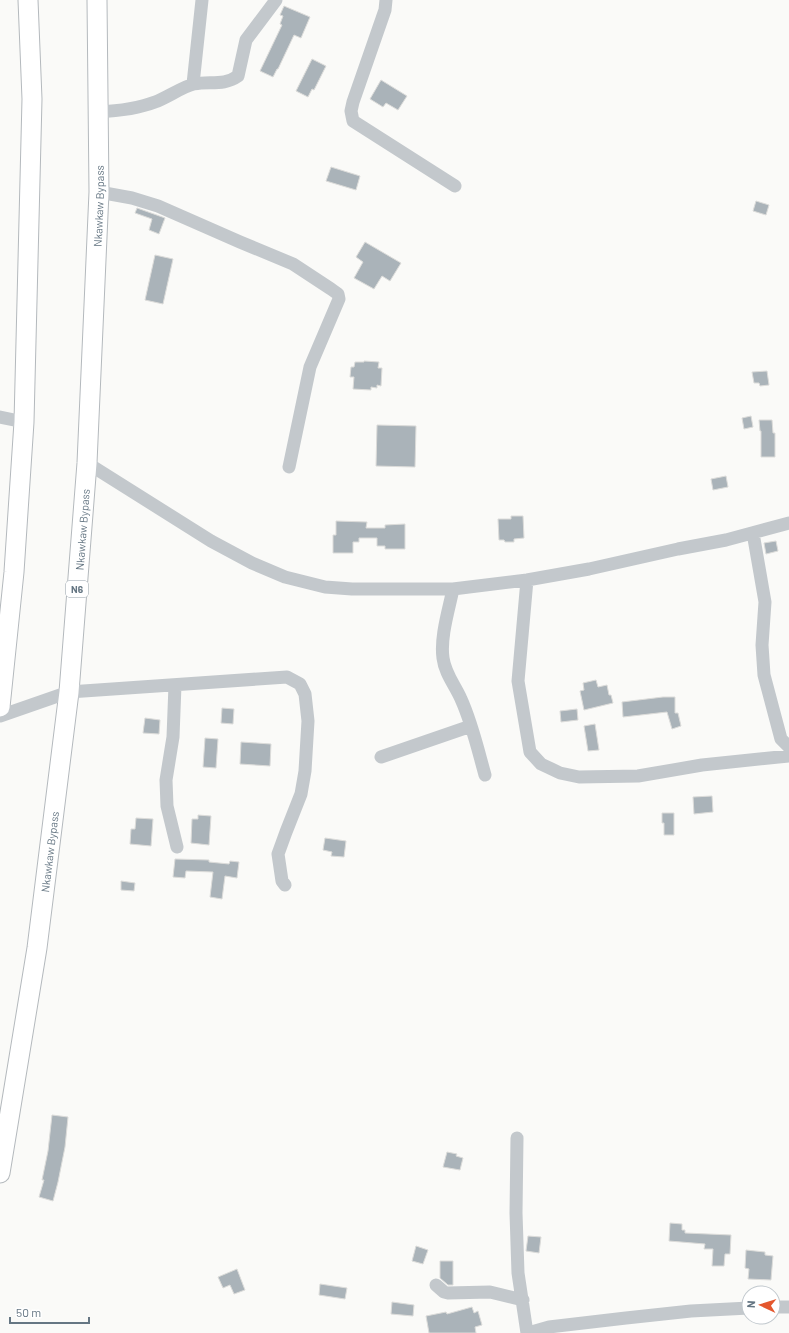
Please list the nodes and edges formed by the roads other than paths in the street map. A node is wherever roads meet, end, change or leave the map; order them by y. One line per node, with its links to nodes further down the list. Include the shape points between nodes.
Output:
1 (28, 0): 11 (highway, via 32,99)
2 (97, 0): 7 (highway, Nkawkaw Bypass / N6)
3 (202, 0): 6 (street)
4 (276, 0): 6 (street, via 246,40 238,76 233,80 215,84)
5 (386, 0): 8 (street, via 385,10 353,102 353,121)
6 (193, 84): 7 (street, via 136,109)
7 (98, 112): 9 (highway, Nkawkaw Bypass / N6)
8 (455, 186)
9 (99, 192): 12 (highway, Nkawkaw Bypass / N6); 13 (street, via 158,206 293,264 338,294 310,367)
10 (0, 417): 11 (street)
11 (24, 422): 20 (highway, via 14,572)
12 (87, 463): 17 (street, via 212,541 252,564 285,577 325,587 352,589); 19 (highway, Nkawkaw Bypass / N6)
13 (289, 467)
14 (789, 523): 15 (street)
15 (753, 533): 16 (street); 23 (street, via 764,602 764,675 781,739)
16 (527, 580): 17 (street); 24 (street, via 518,681 530,752 541,764 560,773 579,777 638,776 702,765)
17 (453, 589): 22 (street, via 443,638 443,656 446,672 461,699)
18 (175, 685): 19 (street); 27 (street, via 173,737 166,780 167,806); 28 (street, via 287,677 300,684 308,721 305,771 301,794 278,854 282,881)
19 (69, 692): 21 (street); 30 (highway, Nkawkaw Bypass / N6, via 37,948)
20 (0, 707)
21 (0, 716)
22 (471, 726): 25 (street); 26 (street)
23 (789, 747)
24 (789, 756)
25 (381, 757)
26 (485, 775)
27 (177, 847)
28 (285, 885)
29 (517, 1138): 32 (street, via 516,1228 518,1273)
30 (0, 1173)
31 (436, 1285): 32 (street, via 448,1293 490,1292)
32 (523, 1300): 34 (street)
33 (741, 1308): 34 (street, via 612,1319 548,1327)
34 (528, 1333)

